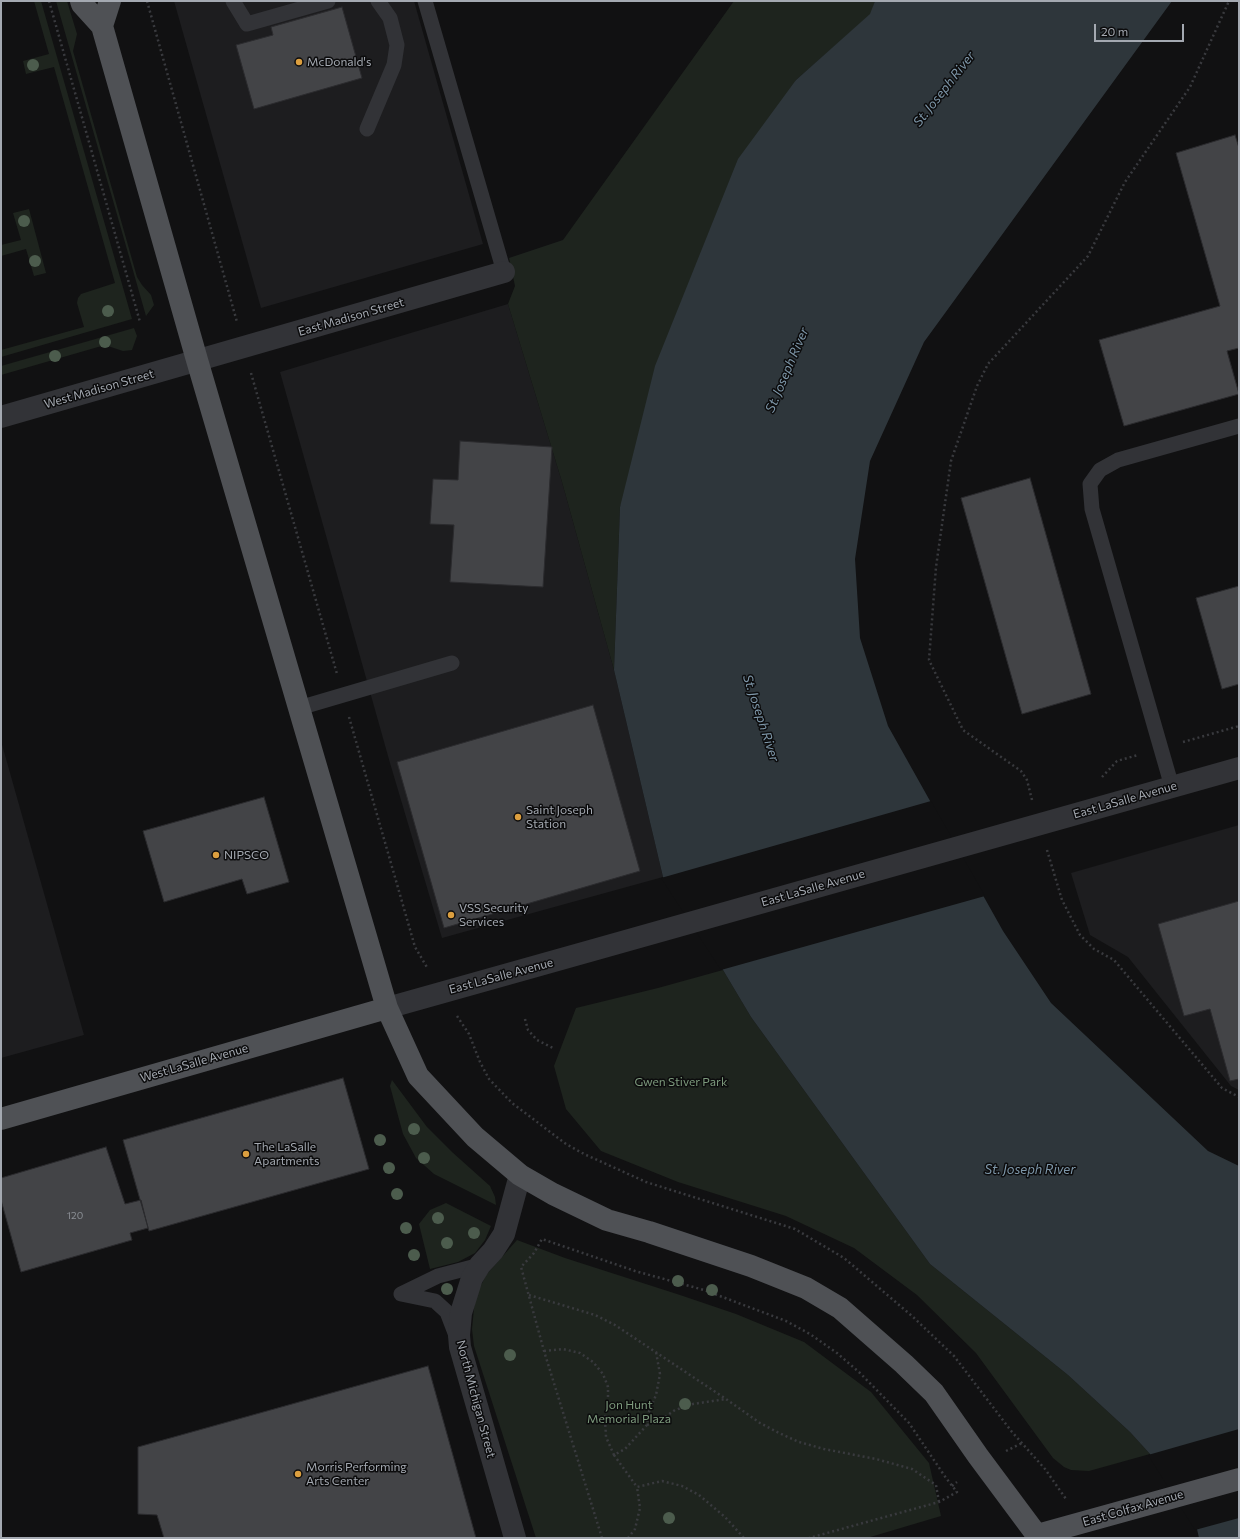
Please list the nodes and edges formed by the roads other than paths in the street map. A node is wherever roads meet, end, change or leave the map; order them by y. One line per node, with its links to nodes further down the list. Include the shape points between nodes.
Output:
1 (81, 1): 7 (main road)
2 (110, 1): 7 (main road)
3 (233, 1): 4 (lane, via 247,24)
4 (328, 1)
5 (378, 1): 8 (lane, via 390,18 396,44 394,64)
6 (425, 1): 9 (lane)
7 (102, 26): 10 (main road)
8 (367, 129)
9 (504, 272): 10 (street, East Madison Street)
10 (197, 360): 11 (street, West Madison Street); 14 (main road)
11 (1, 417)
12 (1239, 426): 16 (lane, via 1118,460 1100,470 1090,484 1092,509)
13 (452, 663): 14 (lane)
14 (299, 708): 17 (main road)
15 (1239, 768): 16 (street, East LaSalle Avenue)
16 (1172, 787): 17 (street, East LaSalle Avenue)
17 (386, 1008): 18 (main road, West LaSalle Avenue); 19 (main road, via 418,1076 475,1137)
18 (1, 1119)
19 (520, 1176): 20 (street, North Michigan Street, via 504,1234); 23 (main road, via 607,1220 751,1266 806,1288 840,1308 934,1393)
20 (480, 1265): 21 (street, North Michigan Street, via 472,1278 461,1313); 21 (lane, via 438,1276 401,1294 435,1301 447,1312)
21 (460, 1347): 24 (street, North Michigan Street)
22 (1239, 1478): 23 (main road, East Colfax Avenue)
23 (1034, 1537)
24 (515, 1538)

